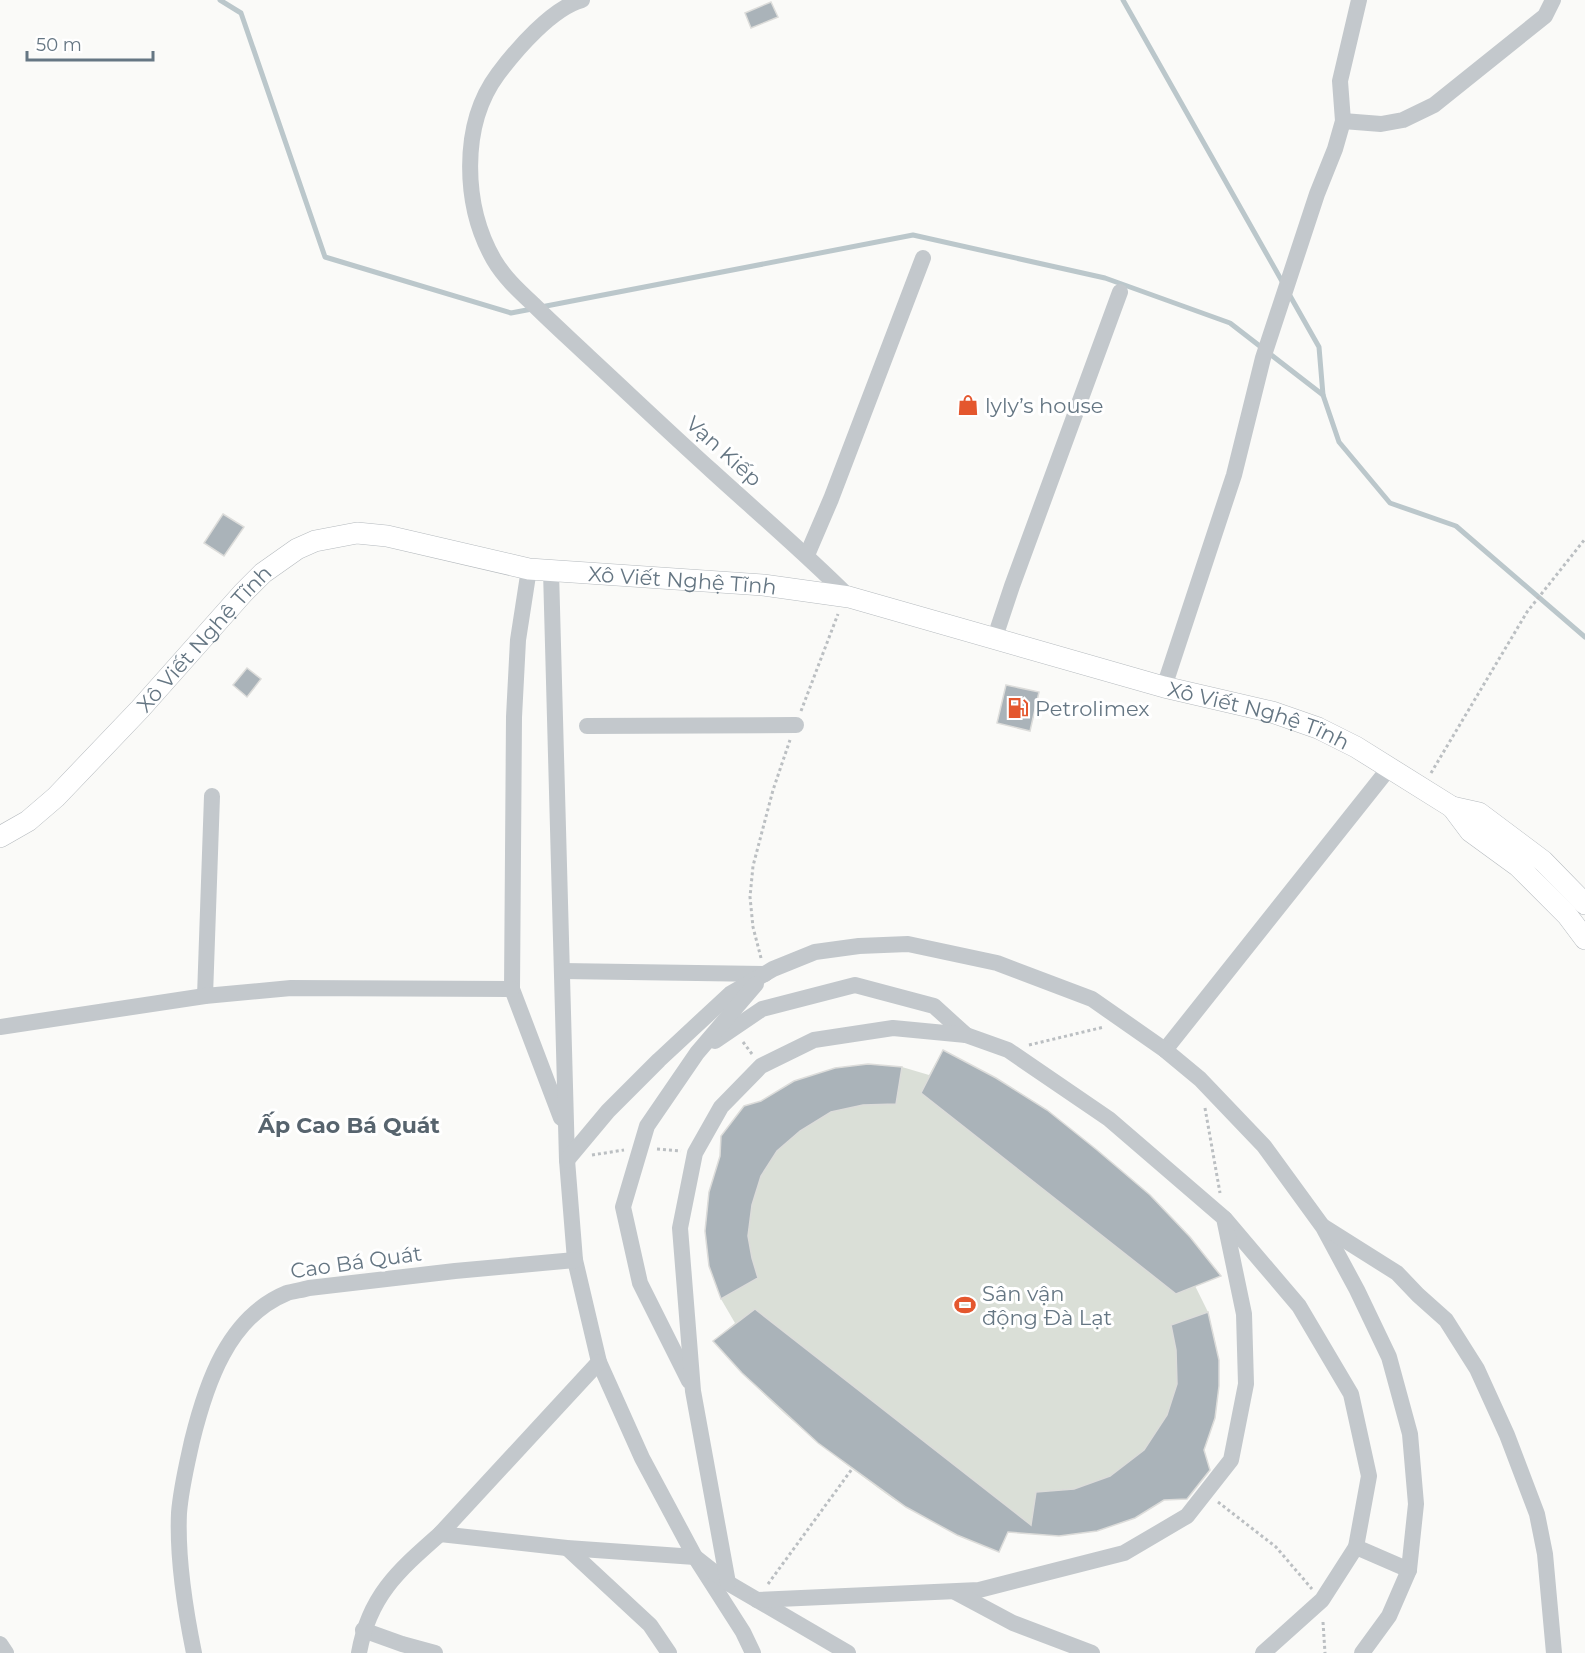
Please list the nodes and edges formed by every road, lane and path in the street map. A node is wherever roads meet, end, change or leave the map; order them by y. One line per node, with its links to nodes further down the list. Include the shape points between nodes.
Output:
1 (1359, 0): 4 (street, via 1340,81)
2 (575, 1): 8 (street, Vạn Kiếp, via 517,49 493,81 479,111 471,178 482,236 503,275)
3 (1548, 1): 4 (street, via 1545,16 1434,105 1403,120 1381,124)
4 (1343, 121): 13 (street, via 1263,358 1234,475)
5 (923, 258): 8 (street)
6 (1120, 292): 12 (street)
7 (1585, 539): 17 (path, via 1527,612)
8 (807, 555): 11 (street, Vạn Kiếp)
9 (529, 569): 10 (main road, Xô Viết Nghệ Tĩnh); 20 (main road, Xô Viết Nghệ Tĩnh, via 387,536 357,533 315,541 297,549 276,562 243,593 56,797 28,821); 25 (street, via 518,640 514,717)
10 (551, 571): 11 (main road, Xô Viết Nghệ Tĩnh, via 763,585); 23 (street)
11 (849, 597): 12 (main road, Xô Viết Nghệ Tĩnh); 14 (path, via 835,621)
12 (994, 640): 13 (main road, Xô Viết Nghệ Tĩnh)
13 (1164, 687): 16 (main road, Xô Viết Nghệ Tĩnh, via 1272,712 1318,728)
14 (796, 725): 15 (street); 24 (path, via 773,790 753,866 753,927)
15 (587, 726)
16 (1390, 767): 17 (main road, Xô Viết Nghệ Tĩnh); 32 (street)
17 (1422, 787): 19 (main road, Xô Viết Nghệ Tĩnh)
18 (212, 796): 26 (street)
19 (1452, 807): 21 (main road, Xô Viết Nghệ Tĩnh, via 1479,813 1543,861); 22 (main road, Xô Viết Nghệ Tĩnh, via 1470,831 1518,866)
20 (0, 837)
21 (1585, 904)
22 (1585, 939)
23 (562, 971): 24 (street); 36 (street)
24 (765, 974): 27 (street, via 814,952 908,944 997,963 1092,999); 33 (street); 39 (street, via 730,994 673,1046 608,1111)
25 (512, 989): 26 (street, via 291,988); 36 (street)
26 (205, 996): 28 (street)
27 (1126, 1022): 31 (path); 32 (street)
28 (0, 1027)
29 (733, 1029): 30 (street, via 762,1009 855,985 934,1006); 33 (street); 34 (path)
30 (966, 1035): 31 (street); 34 (street, via 892,1028 814,1040)
31 (1008, 1050): 40 (street, via 1109,1119)
32 (1165, 1050): 35 (street)
33 (697, 1053): 37 (street, via 647,1126)
34 (761, 1066): 38 (street, via 721,1107)
35 (1200, 1079): 40 (path); 41 (street, via 1264,1146)
36 (566, 1130): 39 (street)
37 (641, 1147): 38 (path); 39 (path); 44 (street, via 623,1207 640,1283)
38 (694, 1153): 44 (street, via 680,1228)
39 (567, 1160): 42 (street)
40 (1224, 1218): 46 (street, via 1244,1314 1246,1384 1231,1460); 48 (street, via 1299,1306 1351,1394 1369,1476)
41 (1323, 1227): 51 (street, via 1389,1357 1410,1434 1416,1504); 70 (street, via 1398,1273 1446,1320 1477,1369 1508,1435 1536,1514 1545,1554)
42 (575, 1260): 43 (street); 60 (street, Cao Bá Quát, via 309,1288 268,1304 243,1325 218,1362 200,1410 184,1475 180,1538)
43 (599, 1362): 47 (street); 50 (street, via 642,1458)
44 (693, 1391): 52 (street)
45 (852, 1469): 54 (path)
46 (1206, 1492): 53 (street, via 1187,1516 1124,1553 979,1590); 55 (path, via 1276,1547)
47 (440, 1534): 49 (street); 56 (street, via 385,1587)
48 (1356, 1547): 51 (street); 55 (street)
49 (567, 1548): 50 (street); 63 (street, via 650,1625)
50 (695, 1557): 52 (street); 64 (street)
51 (1409, 1570): 69 (street, via 1389,1616)
52 (728, 1583): 54 (street)
53 (954, 1591): 54 (street); 66 (street, via 1013,1623)
54 (757, 1600): 58 (street)
55 (1322, 1600): 67 (street); 68 (path)
56 (363, 1630): 61 (street); 62 (street)
57 (0, 1644): 59 (street)
58 (843, 1651): 65 (street)
59 (6, 1653)
60 (194, 1653)
61 (359, 1653)
62 (435, 1653)
63 (669, 1653)
64 (753, 1653)
65 (818, 1653)
66 (1092, 1653)
67 (1263, 1653)
68 (1324, 1653)
69 (1362, 1653)
70 (1554, 1653)

